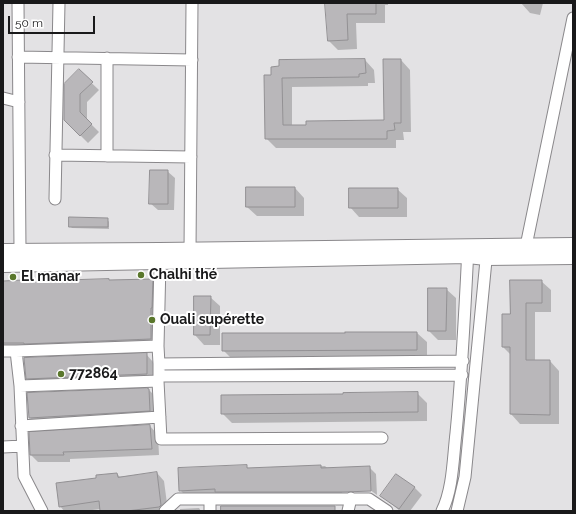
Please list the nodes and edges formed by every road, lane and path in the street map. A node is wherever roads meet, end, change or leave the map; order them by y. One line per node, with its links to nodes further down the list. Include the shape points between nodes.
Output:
1 (18, 3): 5 (street)
2 (58, 3): 6 (street)
3 (192, 3): 8 (street)
4 (573, 18): 21 (street)
5 (18, 57): 6 (street); 10 (street)
6 (58, 58): 7 (street); 11 (street)
7 (107, 58): 8 (street); 12 (street)
8 (192, 60): 13 (street)
9 (3, 98): 10 (street)
10 (19, 102): 16 (street)
11 (55, 155): 12 (street); 14 (street)
12 (107, 156): 13 (street)
13 (191, 157): 17 (street)
14 (55, 199)
15 (573, 245): 21 (main road)
16 (20, 250): 17 (main road); 18 (main road)
17 (190, 250): 19 (main road)
18 (3, 251)
19 (468, 251): 20 (main road); 23 (main road); 28 (street)
20 (487, 252): 21 (main road); 47 (street, via 465,477)
21 (526, 252): 22 (main road)
22 (573, 257)
23 (160, 262): 24 (main road); 25 (street)
24 (3, 265)
25 (158, 346): 27 (street); 29 (street)
26 (3, 351): 27 (street)
27 (16, 351): 32 (street)
28 (462, 361): 29 (street); 30 (street)
29 (159, 364): 31 (street)
30 (462, 375): 31 (street); 46 (street, via 452,473)
31 (158, 378): 32 (street); 33 (street)
32 (20, 386): 34 (street)
33 (160, 417): 34 (street); 35 (street, via 161,439)
34 (21, 426): 36 (street)
35 (382, 438)
36 (22, 446): 37 (street); 40 (street, via 24,476)
37 (3, 447)
38 (351, 498): 39 (street); 44 (street); 45 (street, via 369,499)
39 (210, 499): 42 (street, via 178,499); 43 (street)
40 (42, 511)
41 (160, 511): 42 (street)
42 (165, 511)
43 (210, 511)
44 (348, 511)
45 (387, 511)
46 (442, 511)
47 (457, 511)

